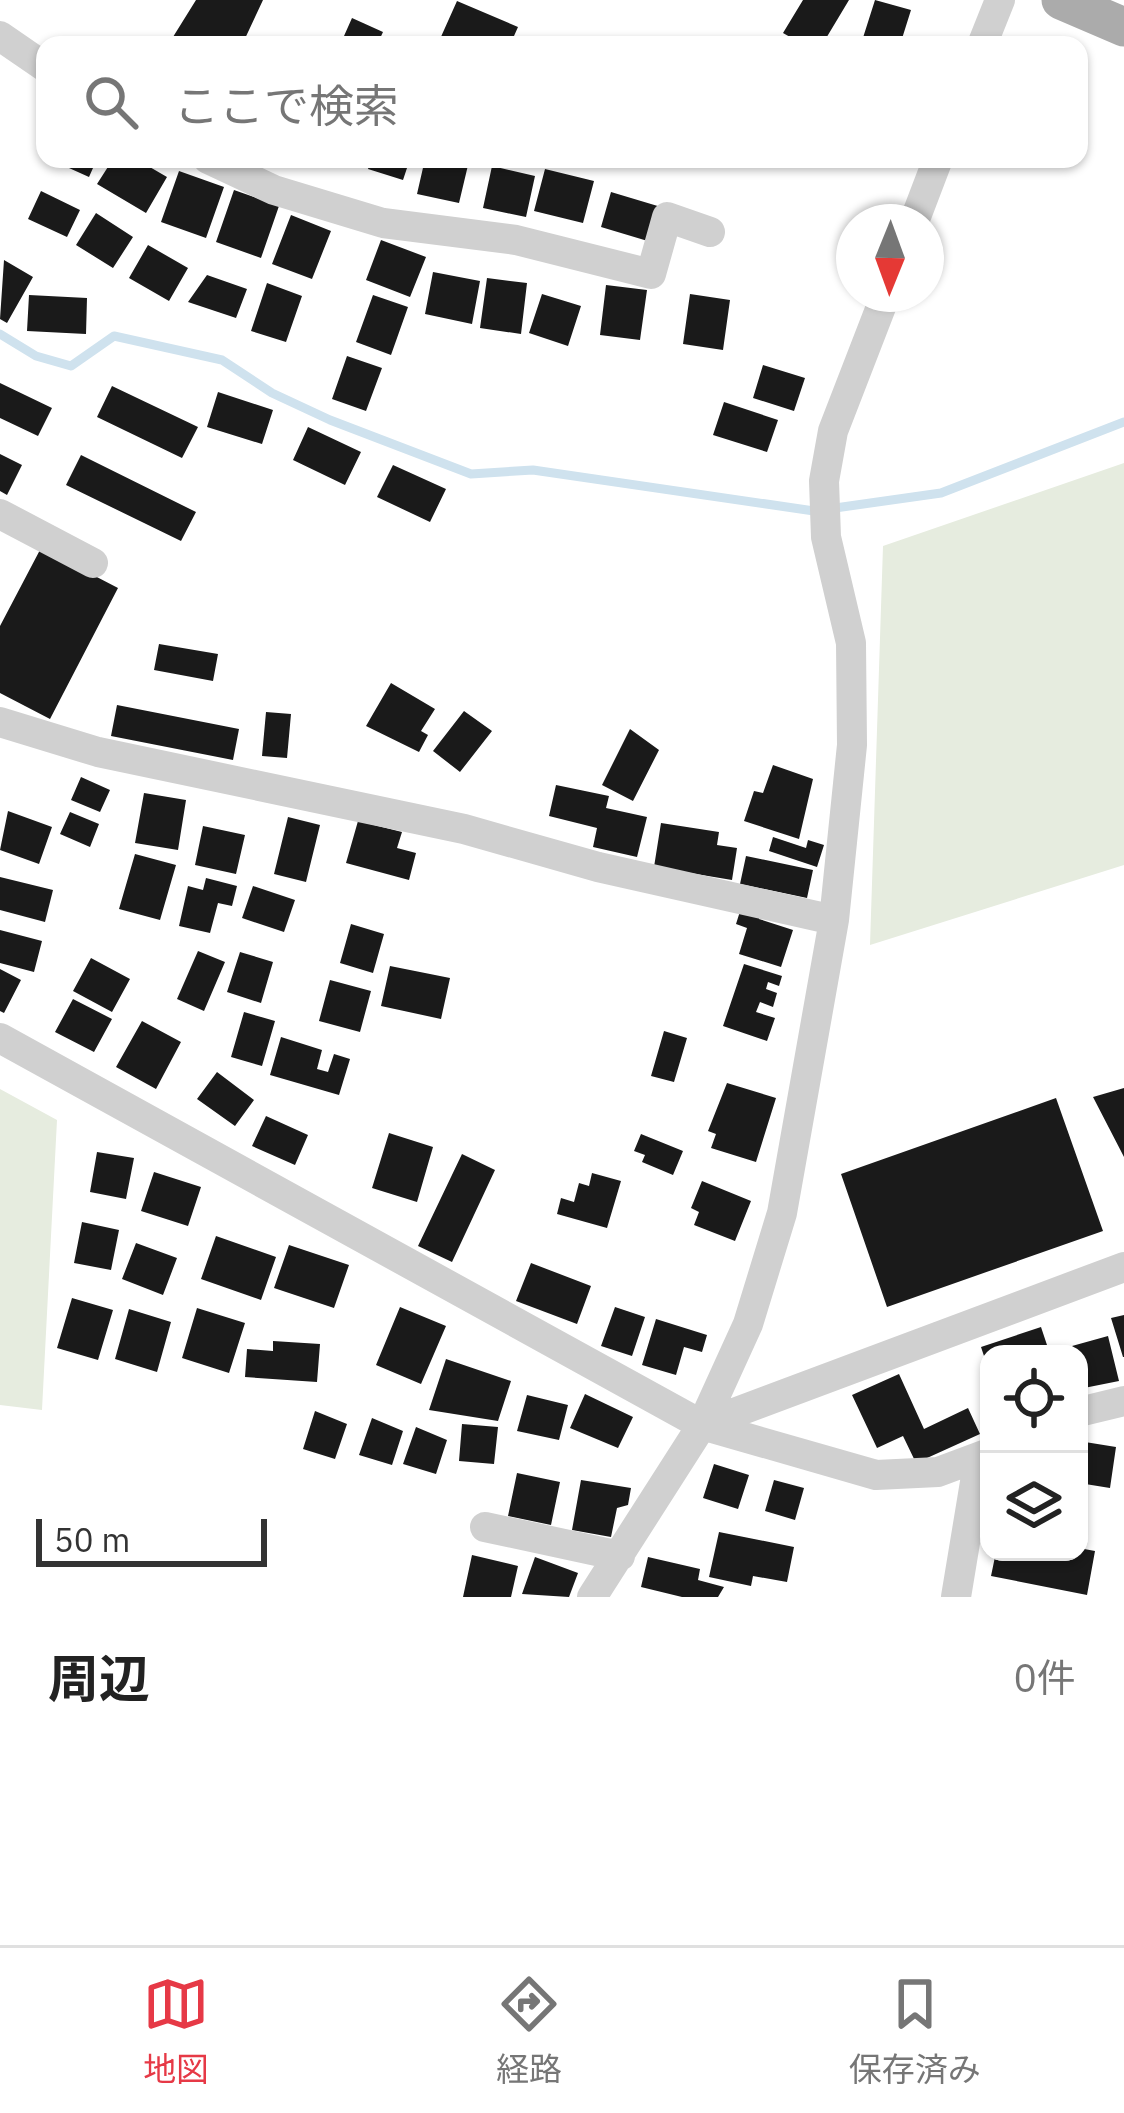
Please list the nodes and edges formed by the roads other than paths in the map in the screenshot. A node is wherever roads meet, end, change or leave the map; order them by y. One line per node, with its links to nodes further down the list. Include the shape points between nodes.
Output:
1 (1000, 0): 5 (street)
2 (1071, 2): 3 (main road)
3 (1124, 27)
4 (0, 35): 6 (street)
5 (986, 36)
6 (36, 61)
7 (227, 168): 10 (street, via 383,223 516,240 651,274 667,217)
8 (935, 168): 9 (street)
9 (921, 204)
10 (710, 232)
11 (879, 312): 15 (street, via 833,431 824,481 826,537 851,643 853,745)
12 (0, 514): 13 (street)
13 (93, 563)
14 (0, 722): 15 (street, via 98,752 464,829)
15 (834, 920): 20 (street, via 782,1213 748,1324)
16 (0, 1038): 20 (street)
17 (1124, 1267): 20 (street)
18 (1122, 1407): 19 (street)
19 (1088, 1411)
20 (702, 1425): 21 (street, via 876,1475 938,1472); 24 (street)
21 (980, 1456)
22 (980, 1475): 26 (street)
23 (484, 1527): 24 (street)
24 (620, 1556): 25 (street)
25 (592, 1597)
26 (956, 1597)

